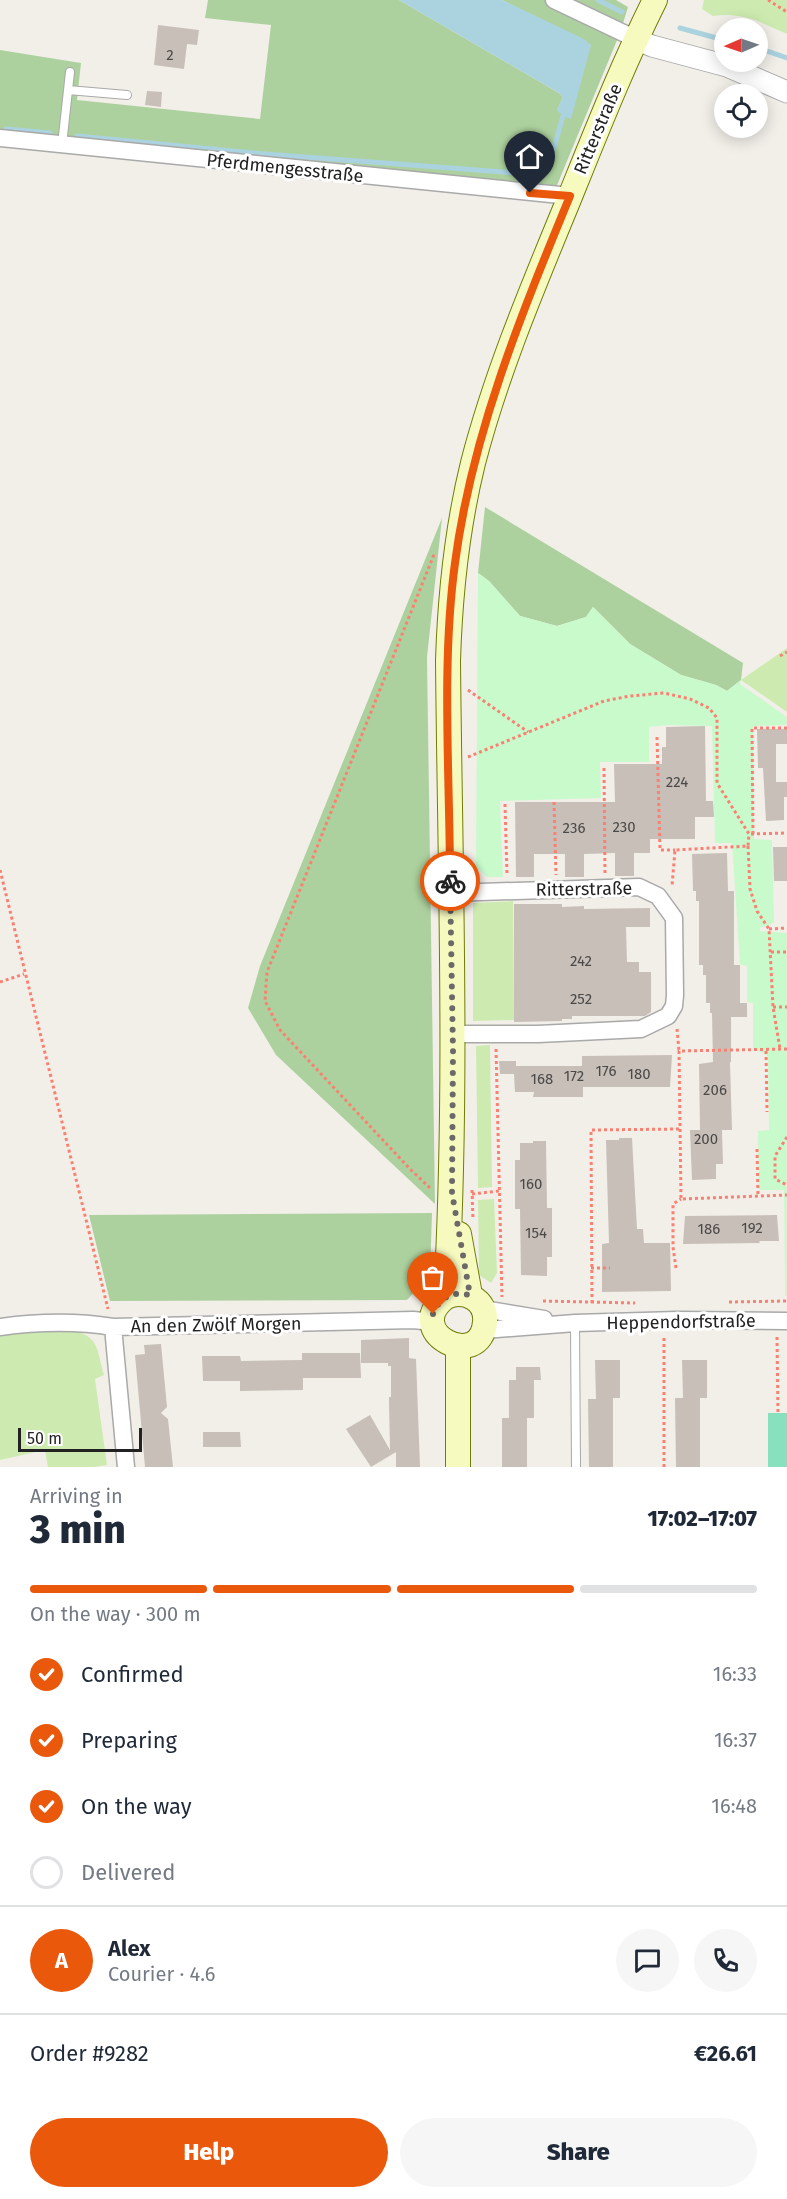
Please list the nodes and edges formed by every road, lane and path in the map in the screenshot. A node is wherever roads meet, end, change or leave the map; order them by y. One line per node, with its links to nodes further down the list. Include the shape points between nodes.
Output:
1 (554, 0): 5 (street)
2 (655, 0): 5 (main road, Ritterstraße)
3 (768, 0): 4 (path)
4 (787, 12)
5 (644, 43): 8 (street, via 727,66); 12 (main road, Ritterstraße)
6 (70, 72): 7 (lane)
7 (68, 90): 9 (lane); 11 (lane)
8 (787, 92)
9 (127, 95)
10 (0, 138): 11 (street, Pferdmengesstraße)
11 (62, 145): 12 (street, Pferdmengesstraße)
12 (570, 196): 33 (main road, Ritterstraße, via 521,314 488,411 461,524 450,618)
13 (439, 542): 54 (path, via 267,972 265,1000 280,1030 410,1169 435,1192)
14 (787, 652): 15 (path)
15 (780, 656)
16 (468, 701): 18 (path, via 468,690)
17 (787, 728): 25 (path, via 752,728)
18 (528, 732): 20 (path, via 468,757); 25 (path, via 604,701 663,693 690,699 709,708 717,718 717,783)
19 (657, 737): 27 (path, via 660,850)
20 (468, 746)
21 (604, 768): 30 (path)
22 (554, 802): 29 (path)
23 (505, 804): 31 (path)
24 (787, 833): 25 (path)
25 (751, 834): 26 (path)
26 (748, 846): 27 (path); 35 (path, via 750,889 756,911)
27 (675, 850): 32 (path)
28 (0, 870): 38 (path)
29 (556, 879)
30 (605, 879)
31 (507, 880)
32 (672, 886)
33 (450, 893): 43 (main road, Ritterstraße); 43 (street, Ritterstraße, via 639,887 658,896 674,918 675,995 668,1016 640,1029)
34 (787, 928): 35 (path)
35 (769, 929): 36 (path)
36 (770, 952): 37 (path); 40 (path)
37 (787, 952)
38 (24, 974): 39 (path); 75 (path)
39 (0, 982)
40 (773, 1007): 41 (path); 45 (path)
41 (787, 1007)
42 (676, 1024): 47 (path)
43 (452, 1034): 54 (main road, Ritterstraße)
44 (496, 1043): 55 (path)
45 (780, 1049): 46 (path); 48 (path)
46 (787, 1049)
47 (679, 1051): 48 (path); 50 (path)
48 (766, 1051): 49 (path)
49 (767, 1112)
50 (680, 1129): 58 (path); 60 (path, via 591,1130)
51 (787, 1137): 53 (path, via 775,1156 775,1179)
52 (756, 1149): 56 (path)
53 (787, 1185)
54 (465, 1190): 55 (path); 59 (path); 63 (main road, Ritterstraße); 69 (main road, Ritterstraße)
55 (499, 1191): 69 (path, via 502,1299)
56 (758, 1195): 57 (path); 58 (path)
57 (787, 1196)
58 (681, 1199): 62 (path, via 673,1204)
59 (473, 1227)
60 (591, 1268): 61 (path); 67 (path)
61 (610, 1268)
62 (676, 1268)
63 (446, 1297): 69 (main road, via 460,1293); 72 (main road, Ritterstraße, via 435,1307)
64 (536, 1300): 67 (path)
65 (787, 1301): 66 (path)
66 (721, 1302)
67 (592, 1303): 68 (path)
68 (645, 1303)
69 (483, 1307): 73 (street, Heppendorfstraße); 76 (main road, via 478,1339)
70 (664, 1321): 71 (street, Heppendorfstraße); 73 (street, Heppendorfstraße); 81 (path)
71 (782, 1321): 77 (path)
72 (432, 1322): 75 (street, An den Zwölf Morgen); 76 (main road, via 440,1339)
73 (575, 1323): 80 (lane)
74 (0, 1327): 75 (street, An den Zwölf Morgen)
75 (113, 1327): 78 (street)
76 (458, 1346): 79 (main road)
77 (778, 1413)
78 (126, 1467)
79 (458, 1467)
80 (576, 1467)
81 (663, 1467)

